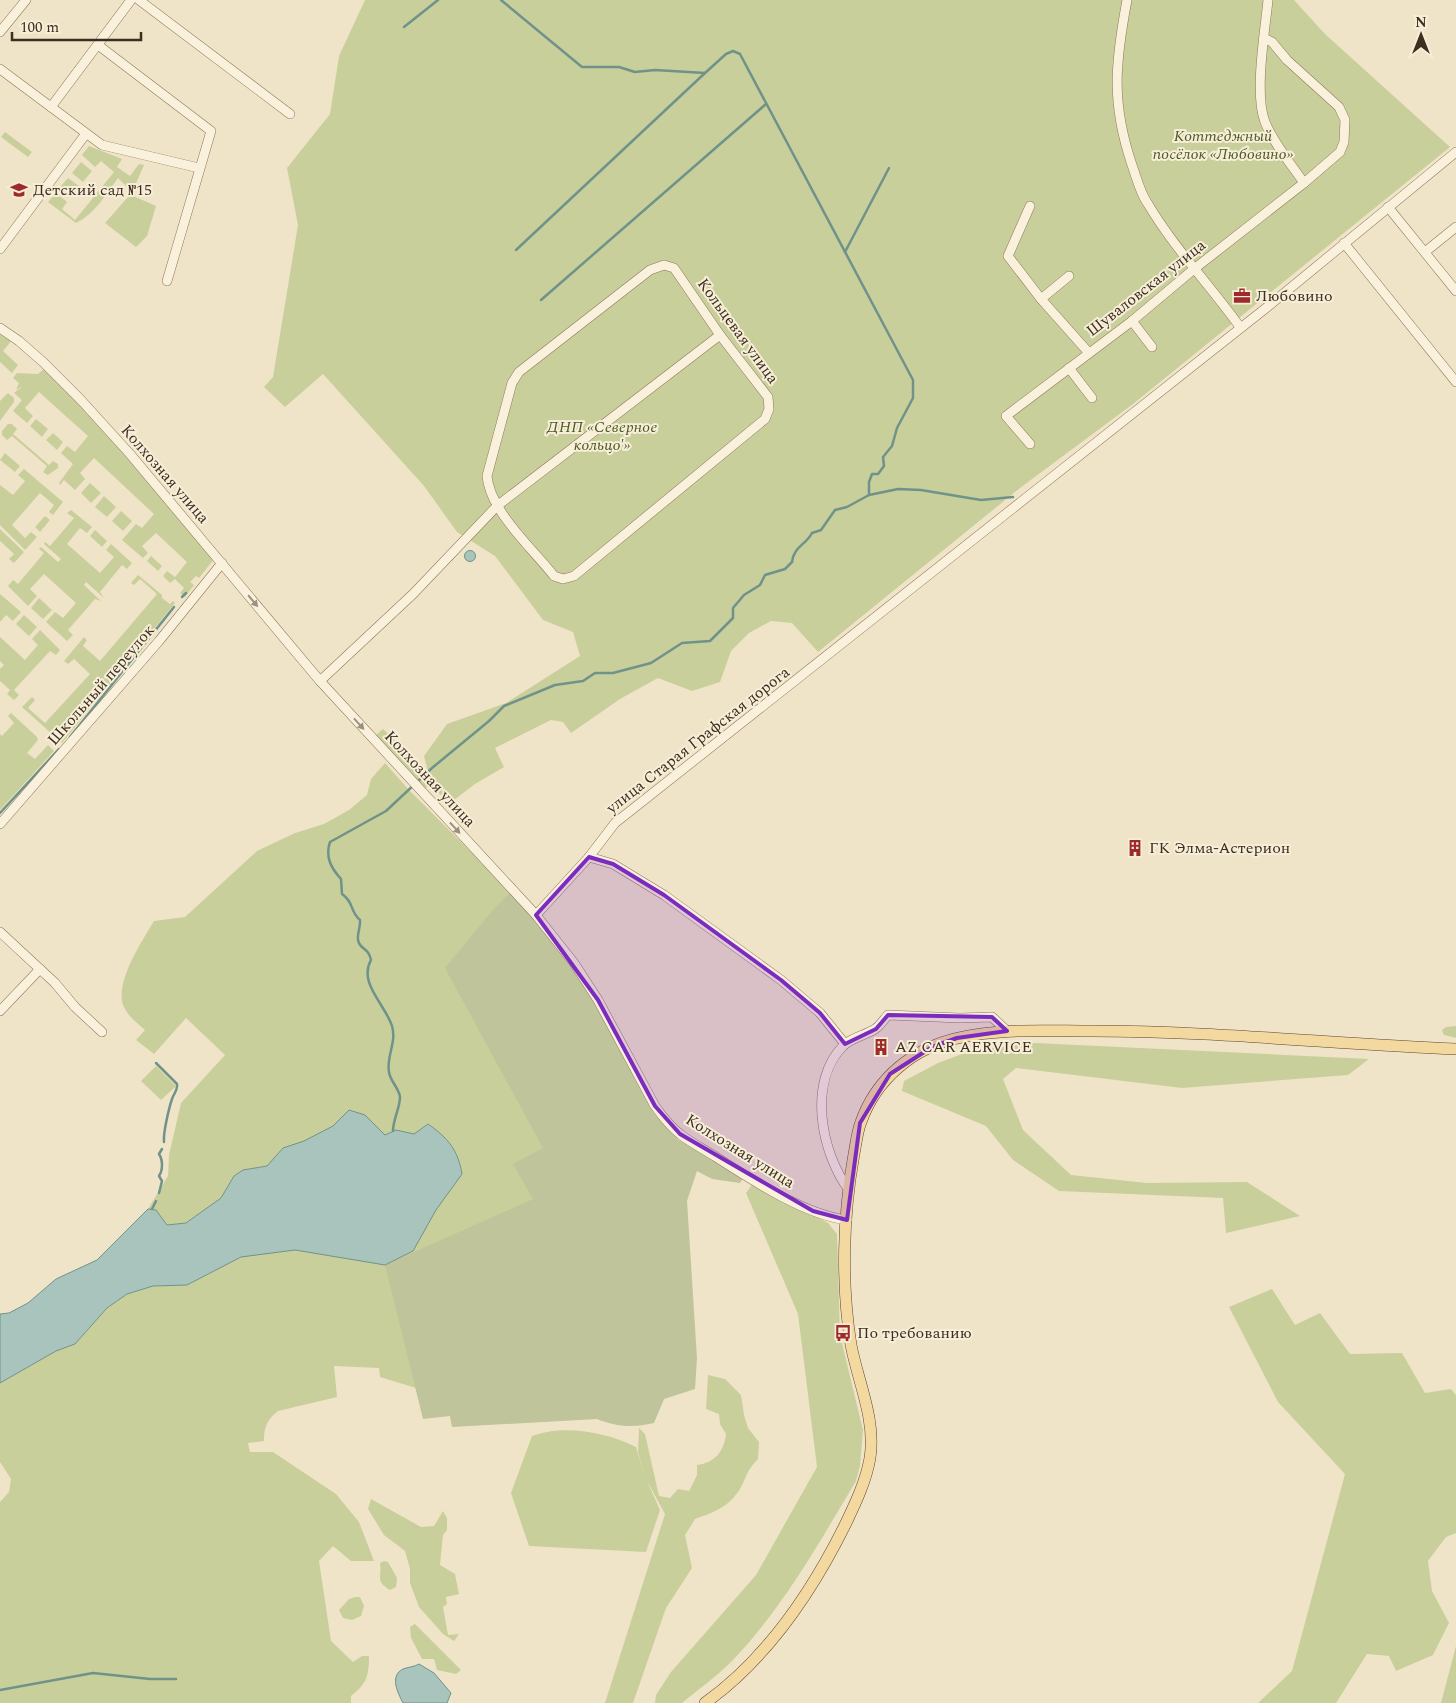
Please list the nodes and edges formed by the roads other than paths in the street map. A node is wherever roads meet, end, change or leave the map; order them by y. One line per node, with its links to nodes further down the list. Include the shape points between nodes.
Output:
1 (26, 0): 6 (street)
2 (131, 0): 8 (street)
3 (139, 0): 11 (street)
4 (1127, 0): 22 (street, via 1118,46 1116,93 1126,144 1147,204)
5 (1268, 0): 7 (street)
6 (0, 32)
7 (1264, 38): 15 (street, via 1262,111 1271,134); 15 (street, Шуваловская улица, via 1340,107 1345,120 1340,152)
8 (98, 44): 10 (street); 14 (street, via 212,131)
9 (0, 69): 10 (street)
10 (50, 107): 12 (street)
11 (290, 114)
12 (85, 135): 14 (street, via 102,145); 20 (street)
13 (1456, 152): 17 (street, улица Старая Графская дорога)
14 (199, 168): 24 (street)
15 (1304, 183): 22 (street, Шуваловская улица)
16 (1030, 206): 26 (street, via 1008,256)
17 (1388, 207): 19 (street, улица Старая Графская дорога); 21 (street)
18 (1456, 227): 21 (street)
19 (1344, 243): 28 (street, улица Старая Графская дорога); 34 (street)
20 (0, 249)
21 (1424, 252): 25 (street)
22 (1194, 269): 27 (street, Шуваловская улица); 28 (street)
23 (1069, 276): 26 (street)
24 (167, 281)
25 (1456, 291)
26 (1042, 300): 32 (street)
27 (1132, 322): 31 (street); 32 (street, Шуваловская улица)
28 (1240, 326): 41 (street, улица Старая Графская дорога, via 615,823)
29 (0, 328): 38 (street, Колхозная улица, via 43,362 81,400)
30 (720, 335): 37 (street); 37 (street, Кольцевая улица, via 674,268 664,264 650,270 519,372 512,383 487,476 488,489); 37 (street, Кольцевая улица, via 768,397 769,409 765,419 574,576 563,579 554,576)
31 (1152, 347)
32 (1089, 352): 33 (street, Шуваловская улица)
33 (1069, 368): 35 (street); 36 (street, Шуваловская улица, via 1006,416)
34 (1456, 382)
35 (1092, 398)
36 (1030, 444)
37 (497, 506): 39 (street, via 414,594)
38 (222, 563): 39 (street, Колхозная улица, one-way to 39); 40 (street, Школьный переулок, via 159,641)
39 (320, 681): 42 (street, Колхозная улица, one-way to 42)
40 (0, 824)
41 (589, 857): 42 (street, улица Старая Графская дорога); 48 (street, via 613,864 664,895 774,974 820,1013)
42 (536, 915): 51 (street, Колхозная улица, via 598,1000 655,1106 680,1134 745,1175 812,1211)
43 (0, 932): 44 (street)
44 (40, 969): 45 (street); 47 (street)
45 (0, 1011)
46 (1007, 1031): 48 (street, via 992,1017 888,1015 876,1028); 49 (main road, via 1117,1031); 50 (main road, via 957,1038 932,1046 890,1074 860,1123)
47 (102, 1032)
48 (845, 1044): 50 (street, via 829,1067 822,1092 822,1108 833,1166)
49 (1456, 1049)
50 (849, 1190): 51 (main road)
51 (847, 1220): 52 (main road, via 846,1280 851,1343 871,1432 867,1474 830,1554 787,1622 740,1674)
52 (705, 1703)

